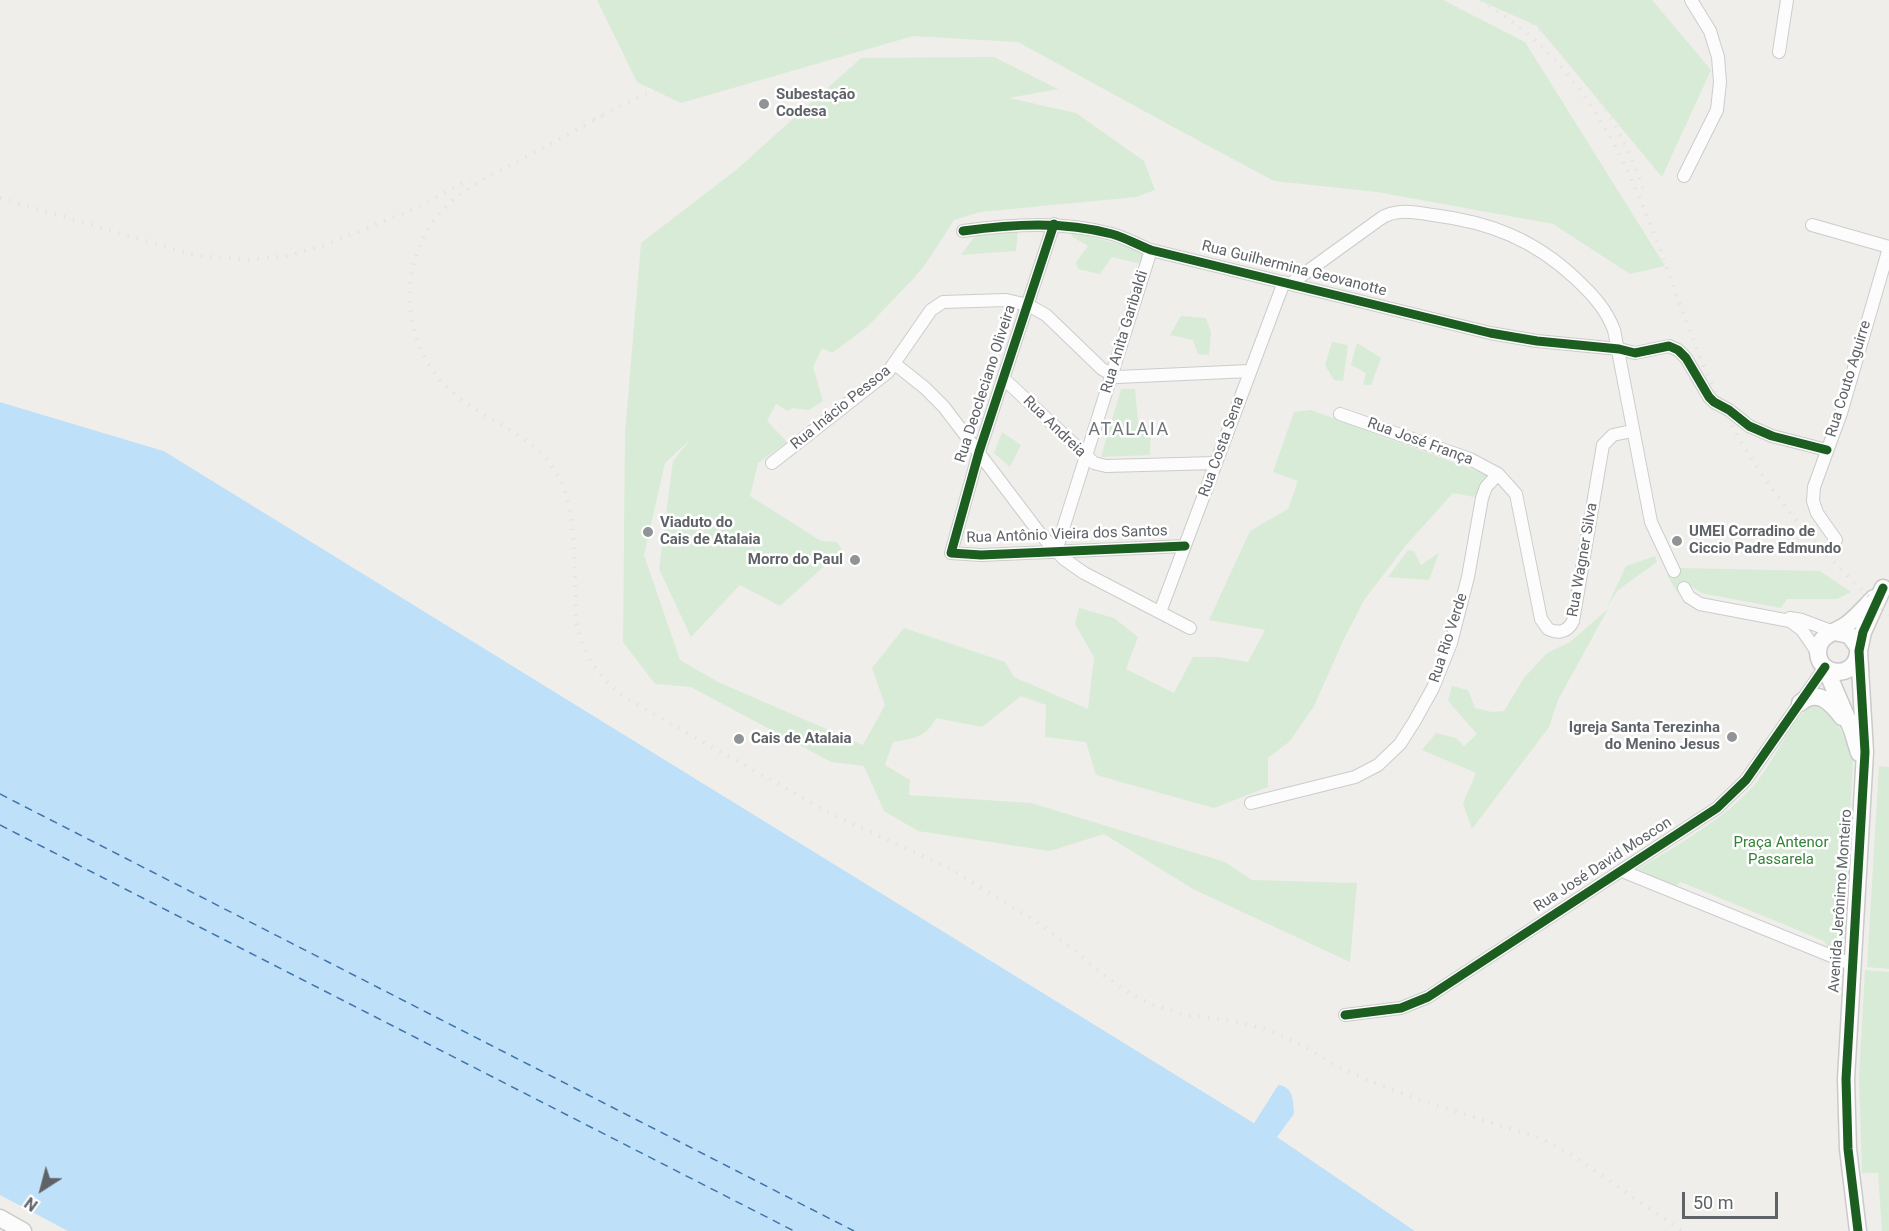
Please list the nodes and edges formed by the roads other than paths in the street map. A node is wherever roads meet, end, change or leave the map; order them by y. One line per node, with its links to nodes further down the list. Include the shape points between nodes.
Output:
1 (1691, 0): 4 (street, via 1710,31 1720,82 1717,110)
2 (1787, 0): 3 (street)
3 (1779, 52)
4 (1684, 176)
5 (1054, 224): 7 (street, Rua Guilhermina Geovanotte); 9 (street, Rua Guilhermina Geovanotte, via 1109,233); 11 (street, Rua Deocleciano Oliveira)
6 (1812, 225): 8 (street, Rua Couto Aguirre)
7 (963, 231)
8 (1889, 248): 19 (street, Rua Couto Aguirre)
9 (1151, 250): 10 (street, Rua Guilhermina Geovanotte); 15 (street, Rua Anita Garibaldi)
10 (1287, 283): 12 (street, Rua Guilhermina Geovanotte, via 1490,333); 12 (street, via 1390,213 1462,219 1514,235 1554,259 1601,304); 14 (street, Rua Costa Sena)
11 (1028, 305): 13 (street, Rua Inácio Pessoa, via 1006,300 943,302 931,310); 15 (street, Rua Inácio Pessoa, via 1052,320); 16 (street, Rua Deocleciano Oliveira)
12 (1619, 350): 18 (street); 19 (street, Rua Guilhermina Geovanotte, via 1635,353 1663,346 1678,350 1714,402 1762,432)
13 (895, 364): 20 (street, via 935,398); 22 (street, Rua Inácio Pessoa)
14 (1250, 371): 15 (street, via 1122,378); 23 (street, Rua Costa Sena)
15 (1112, 375): 21 (street, Rua Anita Garibaldi)
16 (1004, 379): 20 (street, Rua Deocleciano Oliveira); 21 (street, Rua Andreia)
17 (1340, 414): 24 (street, Rua José França, via 1470,459)
18 (1632, 431): 24 (street, Rua Wagner Silva, via 1613,435 1603,445 1573,621 1563,631 1548,629 1541,619 1516,494); 29 (street, via 1651,522)
19 (1827, 450): 25 (street, Rua Couto Aguirre, via 1813,501 1820,519)
20 (979, 452): 27 (street); 28 (street, Rua Deocleciano Oliveira)
21 (1086, 457): 23 (street, Rua Andreia, via 1100,465); 27 (street, Rua Anita Garibaldi)
22 (772, 463)
23 (1216, 463): 26 (street, Rua Costa Sena)
24 (1498, 474): 41 (street, Rua Rio Verde, via 1484,493 1464,597 1442,667 1400,744 1364,773)
25 (1836, 540)
26 (1185, 546): 27 (street, Rua Antônio Vieira dos Santos); 32 (street, Rua Costa Sena)
27 (1056, 551): 28 (street, Rua Antônio Vieira dos Santos); 32 (street, via 1084,573)
28 (951, 553)
29 (1674, 571)
30 (1887, 586): 35 (street, Avenida Jerônimo Monteiro); 36 (street, Avenida Jerônimo Monteiro, via 1863,632)
31 (1684, 588): 33 (street, via 1700,604)
32 (1160, 612): 34 (street)
33 (1782, 619): 35 (street, via 1802,620); 37 (street, via 1802,630)
34 (1190, 628)
35 (1834, 632): 36 (street, via 1852,637); 37 (street, via 1822,641)
36 (1858, 651): 37 (street, via 1856,662 1849,669 1838,672); 40 (street, Avenida Jerônimo Monteiro)
37 (1822, 661): 38 (street, Rua José David Moscon); 39 (street, Avenida Jerônimo Monteiro)
38 (1800, 703): 39 (street, via 1813,696 1824,698); 42 (street, Rua José David Moscon, via 1728,799)
39 (1852, 730): 40 (street, Avenida Jerônimo Monteiro)
40 (1863, 774): 43 (street, Avenida Jerônimo Monteiro)
41 (1251, 803)
42 (1622, 871): 43 (street, Avenida Jerônimo Monteiro); 44 (street, Rua José David Moscon, via 1428,997 1401,1008)
43 (1851, 964): 47 (street, Avenida Jerônimo Monteiro, via 1846,1118)
44 (1345, 1015)
45 (0, 1218): 46 (street)
46 (23, 1231)
47 (1858, 1231)

